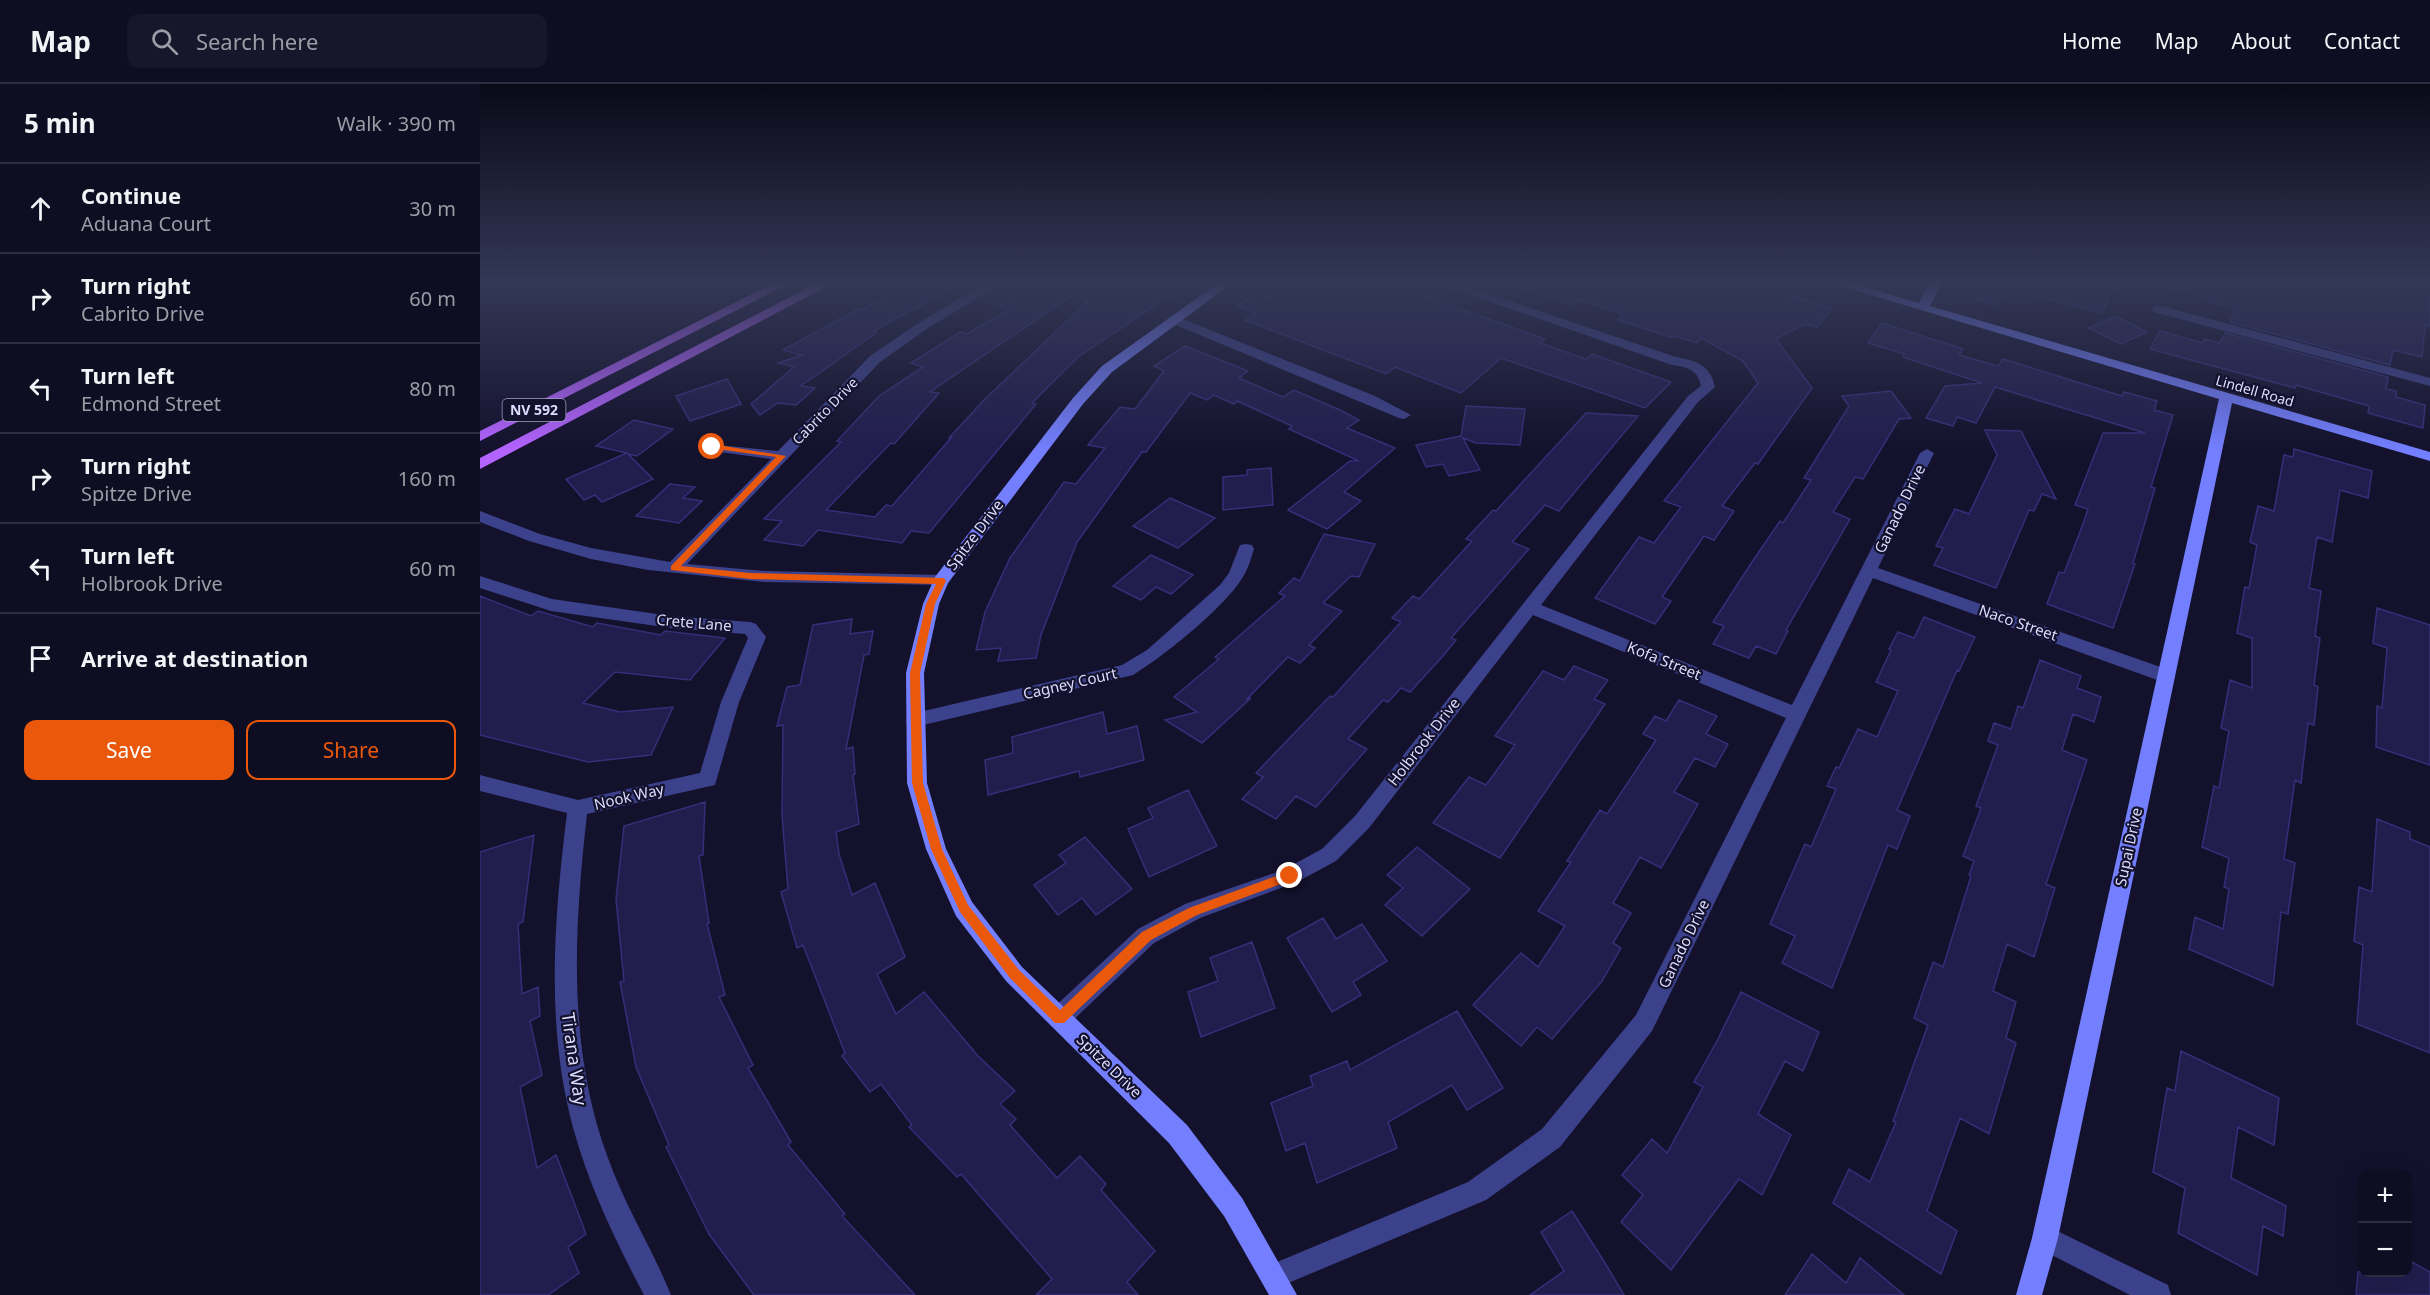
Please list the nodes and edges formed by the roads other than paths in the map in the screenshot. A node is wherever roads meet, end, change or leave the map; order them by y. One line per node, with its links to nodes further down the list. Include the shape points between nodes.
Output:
1 (676, 338): 9 (main road, NV 592)
2 (723, 338): 19 (main road, NV 592)
3 (906, 338): 17 (street, Cabrito Drive, via 875,359)
4 (1150, 338): 24 (street, Spitze Drive, via 1107,369 1078,401)
5 (1217, 338): 12 (street)
6 (1604, 338): 26 (street, Holbrook Drive, via 1695,365 1707,375 1708,387 1693,399)
7 (2022, 338): 11 (street, Lindell Road)
8 (2264, 338): 10 (street)
9 (588, 382): 13 (main road, NV 592); 15 (main road, via 545,416)
10 (2430, 382)
11 (2226, 398): 18 (street, Lindell Road); 27 (street, Supai Drive)
12 (1404, 415)
13 (480, 437)
14 (712, 447): 17 (street)
15 (480, 449)
16 (1927, 453): 23 (street, Ganado Drive)
17 (782, 456): 22 (street, Cabrito Drive)
18 (2430, 457)
19 (480, 464)
20 (480, 516): 22 (street, via 516,532 584,553)
21 (1246, 549): 29 (street, Cagney Court, via 1237,574 1226,589 1153,655 1127,670)
22 (674, 568): 24 (street, via 750,576)
23 (1869, 571): 27 (street, Naco Street); 28 (street, Ganado Drive)
24 (941, 581): 29 (street, Spitze Drive, via 931,604 915,673)
25 (480, 582): 30 (street, Crete Lane, via 551,604 671,622 750,628 757,637 730,702)
26 (1530, 607): 28 (street, Kofa Street); 33 (street, Holbrook Drive, via 1362,822 1329,855 1290,876 1193,911 1146,936)
27 (2166, 676): 34 (street, Supai Drive)
28 (1797, 715): 35 (street, Ganado Drive, via 1644,1023 1551,1138 1478,1191)
29 (915, 720): 33 (street, Spitze Drive, via 917,783 936,849 964,909 1014,974)
30 (708, 779): 32 (street, Nook Way)
31 (480, 783): 32 (street, Nook Way)
32 (579, 808): 36 (street, Tirana Way, via 564,940 572,1070 580,1109 608,1192)
33 (1059, 1018): 35 (street, Spitze Drive, via 1178,1134 1233,1207)
34 (2045, 1238): 37 (street, Supai Drive); 38 (street)
35 (1279, 1286)
36 (658, 1295)
37 (2029, 1295)
38 (2158, 1295)

